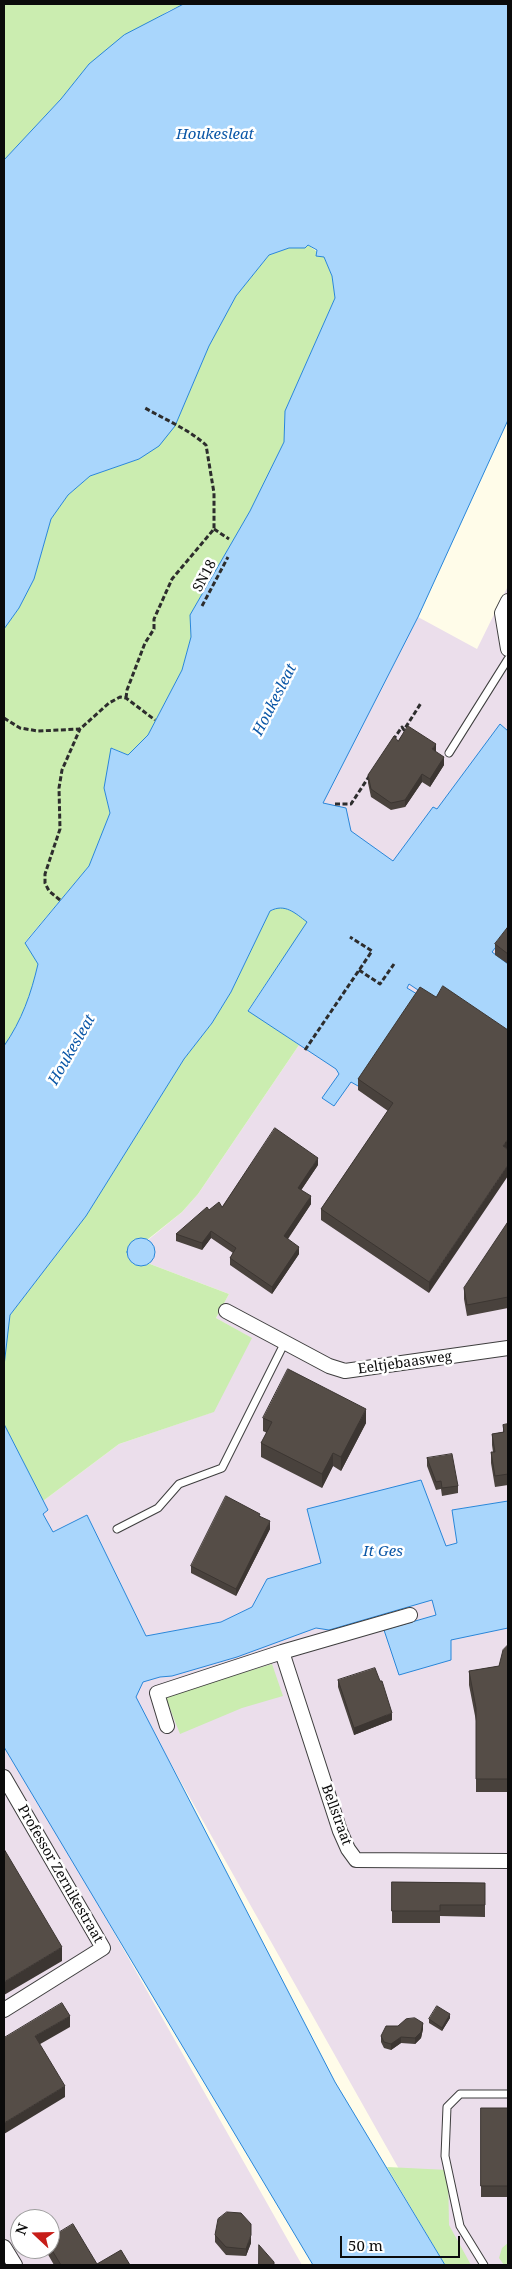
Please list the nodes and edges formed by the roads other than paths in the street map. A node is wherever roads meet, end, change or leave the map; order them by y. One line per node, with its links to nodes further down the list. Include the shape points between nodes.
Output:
1 (508, 601): 2 (street, via 502,613)
2 (508, 649)
3 (508, 659): 4 (lane)
4 (449, 753)
5 (226, 1311): 6 (street, Eeltjebaasweg)
6 (285, 1342): 7 (street, Eeltjebaasweg, via 345,1371); 8 (lane, via 222,1468 179,1484 158,1508)
7 (508, 1348)
8 (117, 1529)
9 (410, 1614): 10 (street)
10 (282, 1652): 11 (street, via 157,1693); 13 (street, Bellstraat, via 340,1831 356,1860)
11 (167, 1726)
12 (4, 1777): 14 (street, Professor Zernikestraat, via 103,1948)
13 (508, 1861)
14 (4, 2010)
15 (508, 2094): 18 (lane, via 460,2094 448,2107 445,2156 460,2226)
16 (4, 2247): 17 (street)
17 (15, 2265)
18 (484, 2265)

